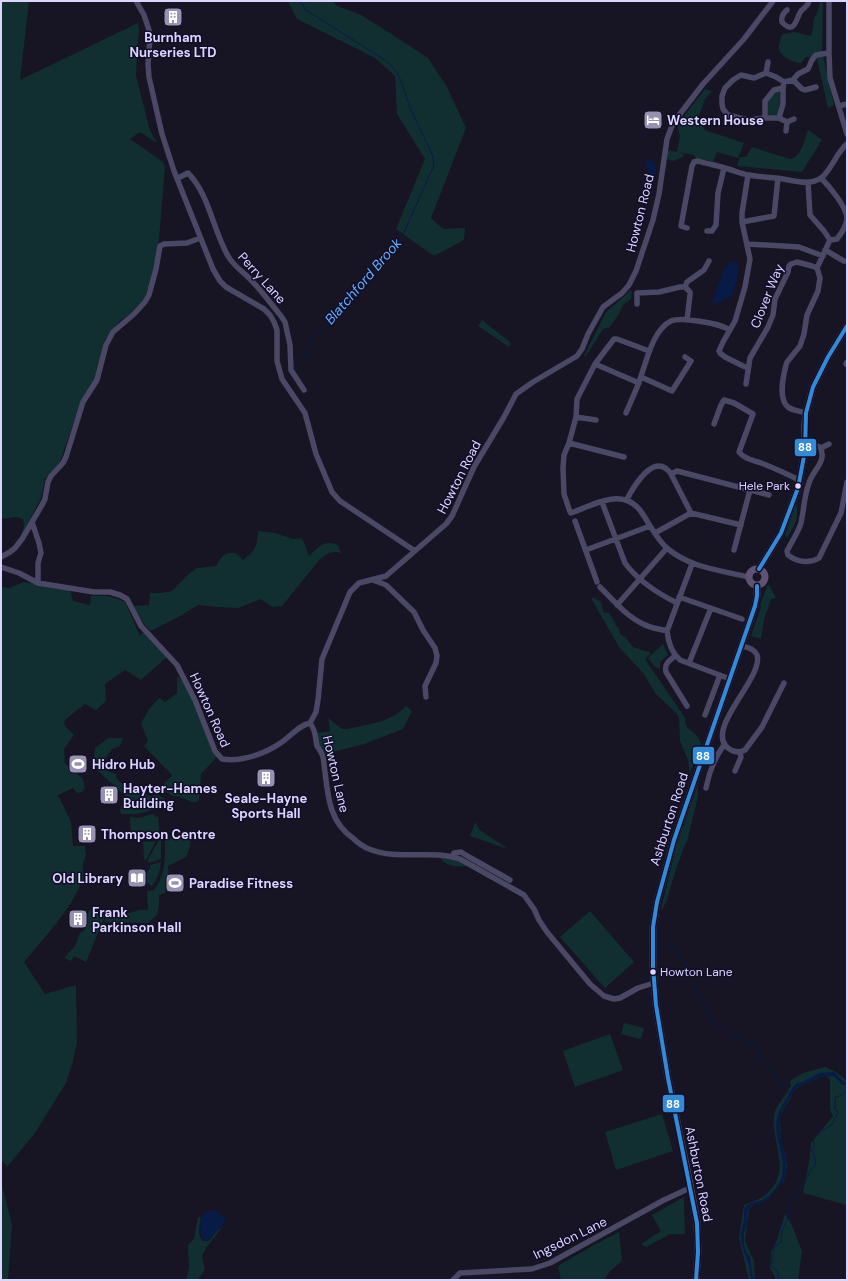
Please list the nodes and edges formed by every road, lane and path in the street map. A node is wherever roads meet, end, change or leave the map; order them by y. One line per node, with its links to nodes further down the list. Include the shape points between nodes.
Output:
1 (136, 1): 23 (street, via 149,30 148,64 151,91 168,154)
2 (773, 1): 78 (street, Howton Road, via 673,123 667,139 653,220 629,285 603,307 577,356 516,394 474,467 452,516 440,531)
3 (809, 1): 5 (street, via 808,6 800,13 796,25 792,27 782,22 783,13)
4 (829, 1): 6 (street)
5 (787, 10)
6 (829, 53): 9 (street, via 816,55 810,67); 13 (street, via 830,78)
7 (768, 62): 8 (street)
8 (766, 73): 10 (street, via 776,77); 14 (street, via 754,78 741,75 725,88 722,96 723,109 728,114 748,120)
9 (793, 80): 10 (street); 11 (street, via 805,90)
10 (783, 85): 14 (street, via 764,101); 15 (street, via 783,104)
11 (816, 87)
12 (847, 104): 13 (street)
13 (839, 106): 19 (street)
14 (765, 118): 15 (street)
15 (779, 118): 17 (street)
16 (794, 119): 17 (street)
17 (787, 122): 18 (street)
18 (786, 130)
19 (847, 134)
20 (847, 144): 25 (street)
21 (724, 168): 22 (street); 28 (street, via 694,162); 30 (street, via 718,193 716,225 712,231)
22 (748, 175): 24 (street); 27 (street)
23 (178, 178): 31 (street); 50 (street, Perry Lane, via 188,173 193,178 228,255 285,322 290,345 291,370)
24 (778, 178): 26 (street); 27 (street, via 774,216)
25 (821, 178): 26 (street); 29 (street, via 844,209 847,218)
26 (808, 182): 32 (street, via 810,215)
27 (742, 222): 33 (street)
28 (681, 227)
29 (845, 229): 32 (street, via 837,239)
30 (707, 231)
31 (200, 238): 70 (street, via 187,243 160,246 150,295 134,314 113,332 106,345 98,380 83,402 66,457 51,476 44,499); 78 (street, via 220,281 264,309 274,322 282,379 305,413 316,454 332,492 340,501)
32 (830, 240): 34 (street)
33 (747, 244): 35 (street, via 799,247); 43 (street, via 750,259 745,287)
34 (825, 250): 35 (street); 37 (street)
35 (823, 256): 38 (street)
36 (709, 261): 39 (street, via 704,270 687,282)
37 (844, 261)
38 (817, 268): 47 (street, Clover Way, via 797,262 789,266 775,300 773,315 750,358); 52 (street, via 820,278 818,291 807,315 800,346 786,365 782,394 787,406)
39 (685, 287): 40 (street, via 637,293); 41 (street, via 690,292)
40 (637, 304)
41 (686, 320): 43 (street, via 714,323); 44 (street, via 672,320 662,327)
42 (847, 326): 52 (main road, via 818,376)
43 (730, 330): 47 (street, via 722,342 720,353)
44 (649, 351): 46 (street, via 615,338); 48 (street)
45 (685, 357): 48 (street, via 691,361 672,391)
46 (595, 364): 48 (street); 53 (street, via 578,398)
47 (748, 368): 49 (street, Clover Way)
48 (640, 380): 51 (street)
49 (746, 384)
50 (304, 390)
51 (626, 413)
52 (806, 413): 57 (main road)
53 (576, 417): 54 (street); 56 (street)
54 (596, 420)
55 (714, 424): 62 (street, via 724,400 753,414 739,452 741,455)
56 (569, 443): 60 (street); 67 (street, via 564,455 563,468 564,494 570,512)
57 (805, 443): 59 (street); 62 (main road)
58 (829, 444): 59 (street)
59 (821, 448): 63 (street, via 820,463 809,483 798,529 787,551 792,558 805,562 819,558 841,513)
60 (624, 457)
61 (671, 474): 64 (street, via 677,471); 66 (street, via 661,466 652,467); 68 (street)
62 (799, 480): 82 (main road, via 781,533)
63 (847, 482)
64 (750, 490): 65 (street); 71 (street)
65 (769, 495)
66 (627, 499): 67 (street, via 611,498); 72 (street, via 639,507)
67 (602, 502): 74 (street)
68 (691, 513): 71 (street); 73 (street)
69 (575, 520): 76 (street)
70 (32, 522): 79 (street, via 15,548); 87 (street, via 41,553)
71 (741, 525): 77 (street)
72 (650, 526): 73 (street); 74 (street)
73 (655, 533): 75 (street)
74 (616, 540): 76 (street); 85 (street, via 625,563)
75 (667, 548): 80 (street); 85 (street)
76 (586, 550): 92 (street, via 599,584)
77 (734, 550)
78 (415, 552): 83 (street, Howton Road)
79 (1, 557)
80 (692, 564): 84 (street); 90 (street)
81 (1, 567): 87 (street, Howton Road)
82 (759, 569): 84 (main road, via 752,570); 89 (main road, Ashburton Road, via 765,579)
83 (386, 576): 86 (street, Howton Road); 88 (street)
84 (748, 577): 89 (main road, via 752,584)
85 (639, 579): 91 (street); 92 (street)
86 (373, 580): 88 (street); 105 (street, Howton Road, via 359,584 349,595 322,659 316,712)
87 (38, 583): 105 (street, Howton Road, via 110,592 127,599 141,626 177,665 195,700 215,751 222,759 240,759 268,751)
88 (386, 585): 102 (street, via 414,612 435,648 436,663 425,686)
89 (757, 586): 96 (main road, Ashburton Road, via 755,606)
90 (679, 596): 91 (street); 93 (street)
91 (677, 603): 95 (street)
92 (617, 605): 95 (street, via 642,624)
93 (711, 608): 94 (street); 98 (street)
94 (742, 619)
95 (667, 631): 97 (street)
96 (742, 646): 100 (main road, Ashburton Road); 106 (street, via 755,651 756,662 753,675 722,730)
97 (675, 656): 98 (street); 103 (street, via 665,666 666,672)
98 (689, 663): 99 (street)
99 (720, 675): 100 (street); 104 (street)
100 (730, 679): 112 (main road, Ashburton Road, via 695,777 657,902 653,927)
101 (784, 684): 107 (street, via 762,727 745,750)
102 (426, 697)
103 (687, 706)
104 (705, 715)
105 (310, 723): 110 (street, Howton Lane, via 314,727 318,747 323,756 331,812 350,837 368,849 382,853)
106 (724, 745): 107 (street, via 732,751); 109 (street, via 716,758)
107 (740, 752): 108 (street, via 741,757)
108 (735, 771)
109 (706, 788)
110 (452, 856): 111 (street, via 461,852); 112 (street, Howton Lane, via 524,894 547,932 590,984 604,996 620,998)
111 (510, 880)
112 (654, 983): 113 (main road, Ashburton Road, via 668,1078)
113 (690, 1188): 114 (street, Ingsdon Lane, via 550,1263 532,1269 460,1273); 115 (main road, Ashburton Road, via 698,1245)
114 (453, 1280)
115 (696, 1280)

